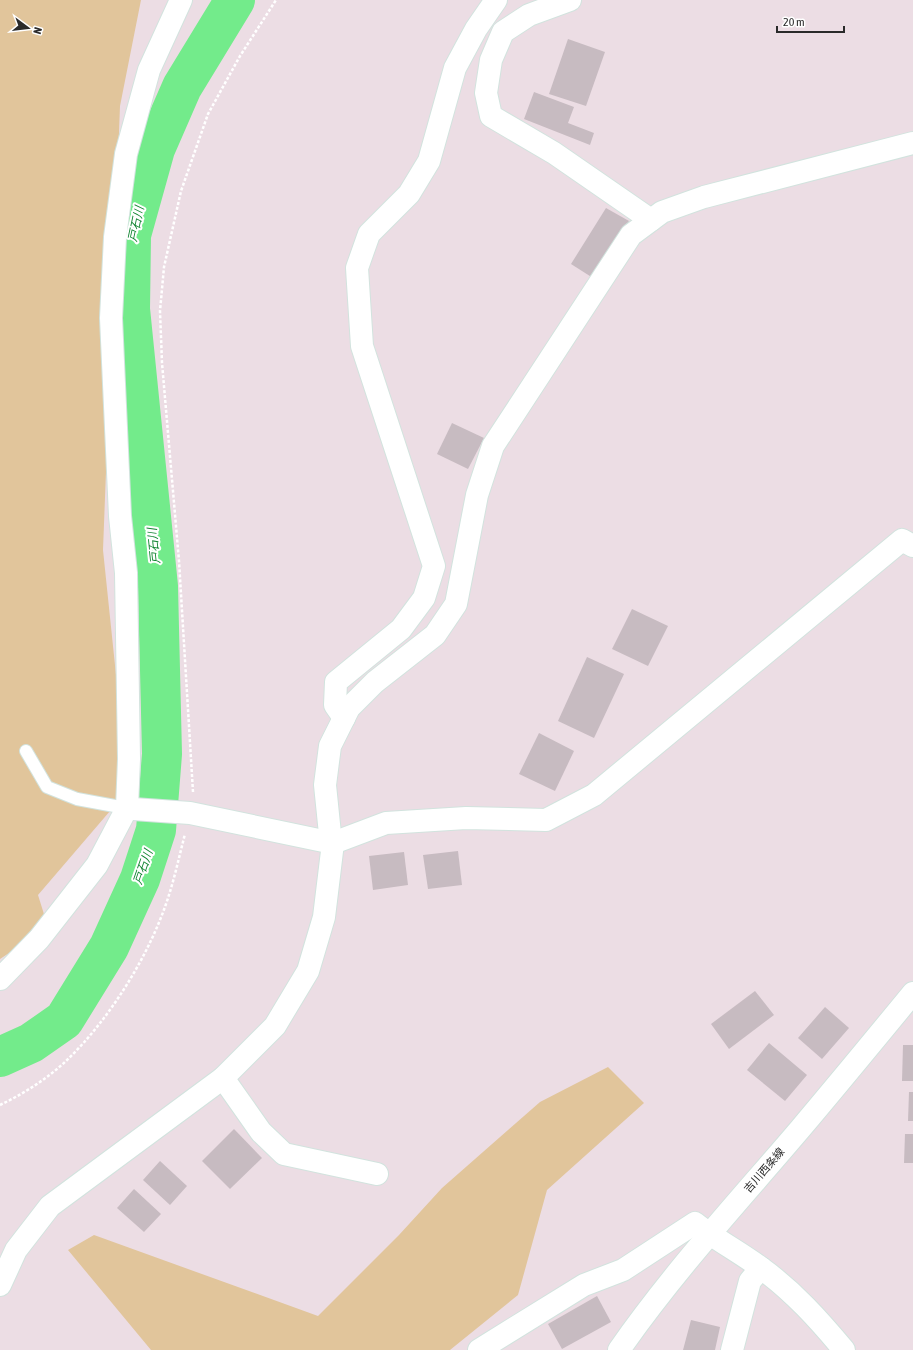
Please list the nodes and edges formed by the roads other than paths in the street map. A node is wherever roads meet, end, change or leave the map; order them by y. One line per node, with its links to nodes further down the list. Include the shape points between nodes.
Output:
1 (181, 0): 9 (street, via 149,70 126,154 115,237 111,318 120,516 126,573)
2 (496, 0): 7 (street, via 476,29 456,68 429,161 410,194 369,234 357,268 362,346 434,566 424,598 402,629 336,682 335,704)
3 (570, 0): 5 (street, via 529,15 503,32 491,60 486,93 491,116 554,153)
4 (913, 143): 5 (street, via 704,198 662,212)
5 (651, 220): 7 (street, via 632,236 493,446 477,495 456,604 435,635 375,682 349,708)
6 (913, 546): 10 (street, via 902,540 594,795 546,820 466,818 386,823)
7 (344, 718): 10 (street, via 330,746 325,785)
8 (26, 751): 9 (lane, via 47,787 77,799)
9 (130, 808): 10 (street, via 187,813); 11 (street, via 97,865 39,939)
10 (333, 843): 13 (street, via 324,917 308,971 275,1026)
11 (0, 979)
12 (913, 993): 15 (street, 吉川西条線, via 801,1128)
13 (224, 1078): 14 (street, via 260,1132 284,1154); 17 (street, via 50,1206 16,1250)
14 (377, 1174)
15 (708, 1234): 16 (street); 19 (street, via 695,1223 623,1270 584,1285); 20 (street, 吉川西条線, via 642,1316)
16 (761, 1268): 18 (street, via 798,1298); 21 (street, via 750,1281)
17 (0, 1285)
18 (833, 1345)
19 (479, 1350)
20 (619, 1350)
21 (732, 1350)

